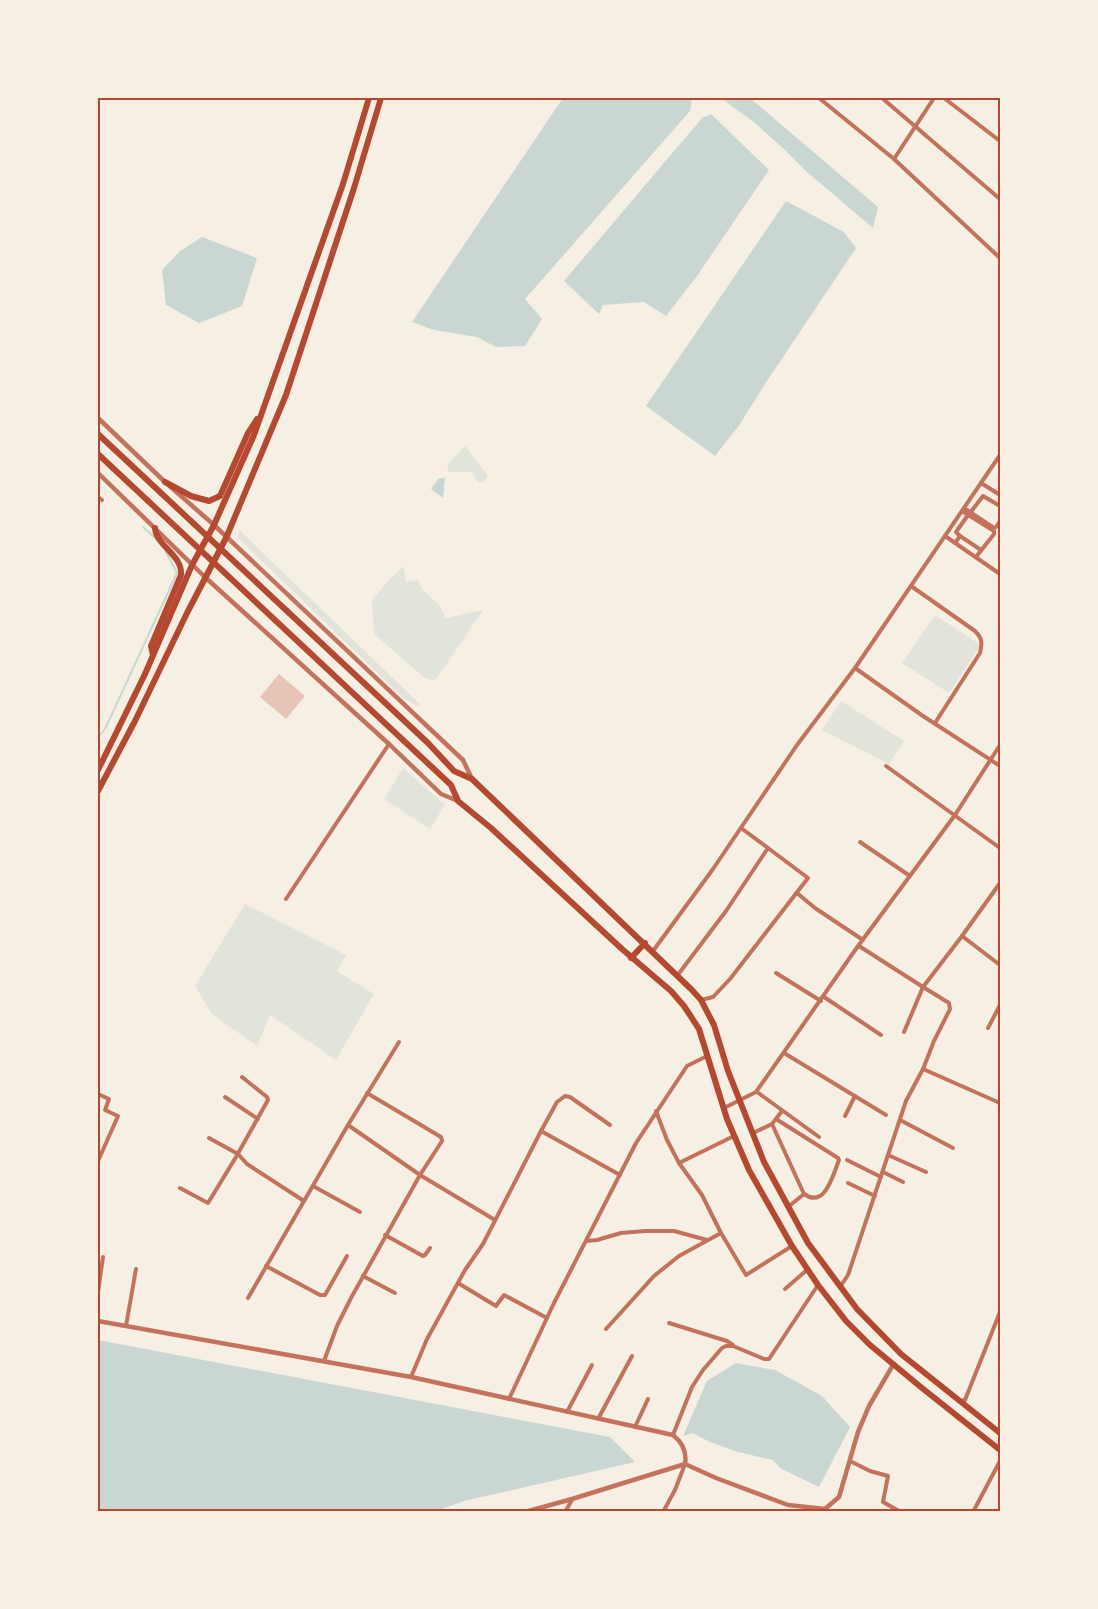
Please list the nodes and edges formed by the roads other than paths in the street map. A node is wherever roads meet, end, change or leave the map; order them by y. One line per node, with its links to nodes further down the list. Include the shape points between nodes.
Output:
1 (369, 98): 16 (main road, via 263,411)
2 (381, 98): 31 (main road, via 291,382)
3 (819, 98): 9 (street)
4 (882, 98): 7 (street)
5 (934, 98): 7 (street)
6 (944, 98): 8 (street)
7 (914, 126): 9 (street); 10 (street)
8 (1000, 141)
9 (894, 159): 11 (street)
10 (1000, 199)
11 (1000, 258)
12 (98, 418): 18 (street)
13 (98, 434): 48 (main road, via 454,771)
14 (98, 454): 50 (main road, via 451,785)
15 (1000, 454): 19 (street)
16 (242, 455): 18 (main road, via 220,496 209,501); 27 (main road)
17 (98, 473): 28 (street)
18 (165, 482): 27 (street)
19 (981, 483): 20 (street); 24 (street)
20 (1000, 495)
21 (98, 496): 22 (street)
22 (102, 500)
23 (1000, 506): 25 (street, via 982,496)
24 (963, 510): 25 (street); 29 (street)
25 (969, 514): 26 (street, via 994,528); 30 (street, via 956,532); 33 (street, via 994,531)
26 (1000, 521)
27 (214, 525): 31 (street); 35 (main road)
28 (155, 528): 35 (street); 39 (main road, via 155,534 182,571 151,646)
29 (945, 536): 32 (street); 38 (street)
30 (960, 536): 32 (street); 33 (street)
31 (226, 538): 37 (main road); 48 (street, via 463,760)
32 (955, 543): 34 (street)
33 (981, 550): 34 (street)
34 (975, 557): 36 (street)
35 (192, 565): 37 (street); 39 (main road)
36 (1000, 574)
37 (206, 578): 42 (street); 49 (main road)
38 (911, 586): 40 (street); 41 (street, via 981,637 980,653)
39 (153, 656): 47 (main road)
40 (855, 668): 41 (street); 52 (street)
41 (935, 723): 44 (street)
42 (389, 744): 50 (street, via 441,794); 59 (street)
43 (1000, 745): 44 (street)
44 (991, 760): 46 (street); 51 (street)
45 (886, 766): 51 (street)
46 (1000, 766)
47 (98, 770)
48 (472, 779): 62 (main road)
49 (98, 792)
50 (458, 801): 65 (main road)
51 (955, 815): 55 (street); 56 (street)
52 (741, 828): 54 (street); 64 (street)
53 (860, 842): 56 (street)
54 (768, 848): 58 (street, via 808,878); 68 (street)
55 (1000, 848)
56 (910, 876): 61 (street)
57 (1000, 883): 60 (street)
58 (797, 893): 61 (street); 71 (street, via 730,980 713,997)
59 (286, 899)
60 (962, 936): 66 (street); 69 (street)
61 (863, 940): 63 (street)
62 (645, 943): 64 (main road); 65 (main road)
63 (858, 946): 69 (street); 70 (street)
64 (653, 951): 68 (main road)
65 (632, 958): 78 (main road, via 684,1006 699,1029)
66 (1000, 965)
67 (776, 973): 70 (street)
68 (677, 976): 71 (main road)
69 (923, 987): 74 (street); 79 (street, via 948,1003 950,1009)
70 (822, 999): 75 (street); 77 (street)
71 (701, 1000): 86 (main road, via 714,1025)
72 (1000, 1005): 73 (street)
73 (988, 1028)
74 (904, 1032)
75 (881, 1035)
76 (399, 1042): 81 (street)
77 (784, 1053): 82 (street); 84 (street)
78 (707, 1056): 88 (main road); 89 (street, via 687,1066)
79 (923, 1069): 87 (street); 95 (street)
80 (242, 1077): 93 (street, via 267,1096)
81 (368, 1092): 96 (street); 112 (street, via 442,1139)
82 (756, 1092): 86 (street); 90 (street)
83 (98, 1094): 108 (street, via 109,1099 105,1110 118,1116)
84 (855, 1096): 91 (street); 92 (street)
85 (225, 1097): 93 (street)
86 (740, 1101): 88 (street); 100 (main road)
87 (1000, 1103)
88 (724, 1108): 101 (main road)
89 (656, 1111): 109 (street); 113 (street)
90 (782, 1111): 94 (street); 102 (street)
91 (886, 1115)
92 (845, 1116)
93 (258, 1119): 105 (street)
94 (777, 1119): 98 (street); 119 (street, via 839,1160 824,1194 818,1198)
95 (900, 1120): 104 (street); 106 (street)
96 (348, 1125): 112 (street); 117 (street)
97 (610, 1125): 99 (street, via 565,1096 557,1102)
98 (772, 1125): 100 (street); 119 (street)
99 (541, 1131): 113 (street); 124 (street)
100 (752, 1133): 122 (main road)
101 (734, 1136): 109 (street); 129 (main road)
102 (819, 1137)
103 (209, 1138): 105 (street)
104 (953, 1148)
105 (238, 1154): 118 (street, via 208,1203); 121 (street)
106 (888, 1155): 110 (street); 111 (street)
107 (847, 1160): 114 (street)
108 (98, 1161)
109 (679, 1163): 125 (street, via 702,1195)
110 (883, 1172): 114 (street); 115 (street)
111 (926, 1172)
112 (420, 1175): 124 (street); 126 (street)
113 (620, 1175): 127 (street)
114 (881, 1177): 120 (street)
115 (903, 1182)
116 (848, 1183): 120 (street)
117 (313, 1186): 121 (street); 123 (street)
118 (180, 1188)
119 (804, 1194): 122 (street)
120 (874, 1196): 139 (street, via 848,1275)
121 (303, 1202): 133 (street)
122 (788, 1207): 139 (main road, via 807,1243)
123 (360, 1212)
124 (495, 1221): 137 (street)
125 (721, 1233): 128 (street); 129 (street, via 746,1275)
126 (385, 1235): 130 (street, via 423,1256); 136 (street)
127 (586, 1240): 128 (street, via 621,1233 674,1231); 145 (street)
128 (708, 1240): 150 (street, via 654,1276)
129 (792, 1246): 135 (main road)
130 (430, 1248)
131 (347, 1256): 133 (street, via 325,1295)
132 (103, 1257): 141 (street)
133 (266, 1266): 143 (street)
134 (136, 1269): 148 (street)
135 (807, 1269): 138 (main road); 140 (street)
136 (363, 1276): 142 (street); 154 (street)
137 (458, 1283): 145 (street, via 495,1306 504,1295); 157 (street)
138 (818, 1285): 152 (street, via 769,1359); 156 (main road, via 846,1321)
139 (840, 1287): 160 (main road, via 901,1354)
140 (784, 1289)
141 (98, 1292)
142 (395, 1293)
143 (248, 1298)
144 (1000, 1311): 149 (street)
145 (547, 1318): 159 (street)
146 (98, 1321): 148 (street)
147 (669, 1323): 152 (street)
148 (126, 1326): 154 (street)
149 (994, 1327): 151 (street); 160 (street)
150 (606, 1329)
151 (1000, 1330)
152 (736, 1347): 165 (street, via 722,1348 703,1370)
153 (632, 1356): 162 (street)
154 (324, 1361): 157 (street)
155 (592, 1365): 161 (street)
156 (893, 1365): 166 (main road); 167 (street, via 869,1406)
157 (411, 1377): 159 (street)
158 (648, 1398): 163 (street)
159 (509, 1399): 161 (street)
160 (962, 1401): 164 (main road)
161 (567, 1412): 162 (street)
162 (598, 1419): 163 (street)
163 (635, 1427): 165 (street)
164 (1000, 1433)
165 (673, 1435): 169 (street, via 684,1448)
166 (1000, 1450)
167 (850, 1461): 169 (street, via 839,1497 825,1509 788,1505); 174 (street, via 888,1476 882,1502)
168 (1000, 1461): 175 (street)
169 (686, 1464): 170 (street); 173 (street)
170 (572, 1499): 171 (street); 172 (street)
171 (525, 1512)
172 (566, 1512)
173 (663, 1512)
174 (901, 1512)
175 (973, 1512)

